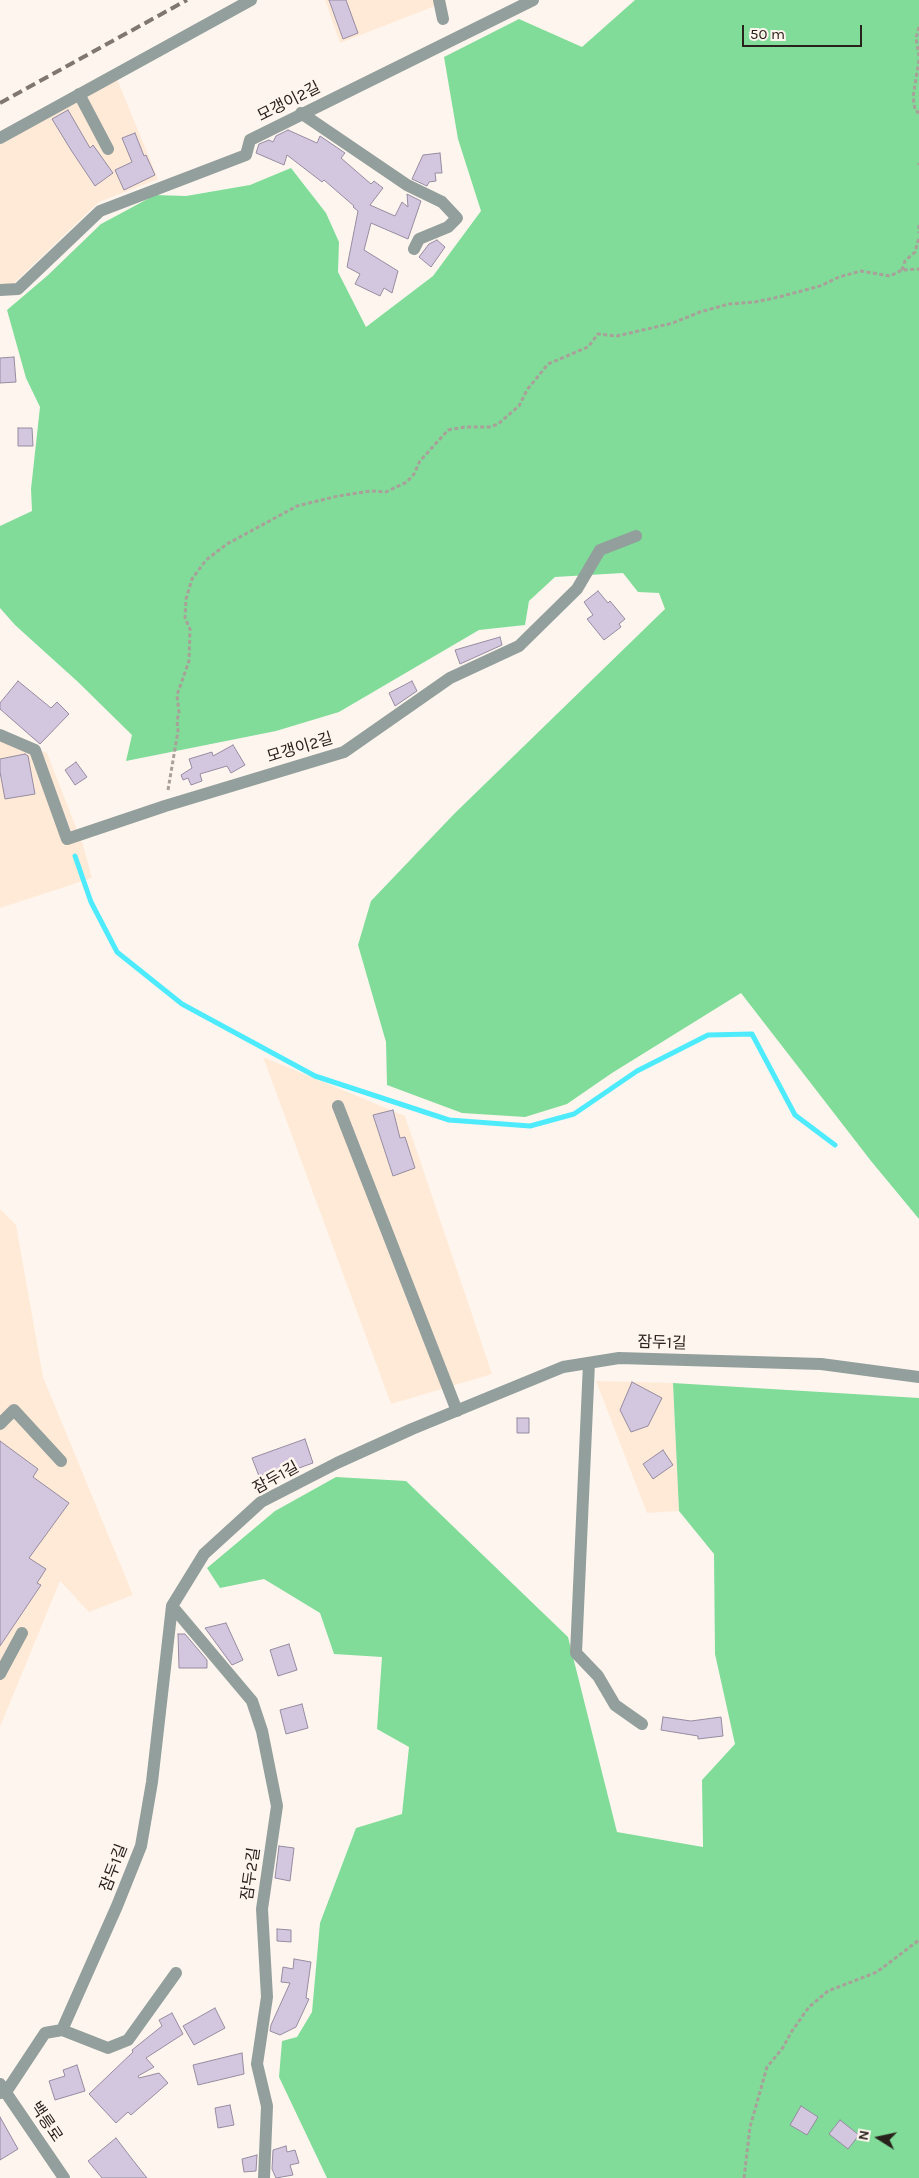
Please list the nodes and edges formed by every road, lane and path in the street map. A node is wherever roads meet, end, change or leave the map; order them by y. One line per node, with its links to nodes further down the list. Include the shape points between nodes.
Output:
1 (250, 0): 8 (street)
2 (439, 0): 4 (street)
3 (533, 0): 9 (street, 모갱이2길)
4 (443, 19)
5 (919, 27): 6 (path, via 916,38)
6 (919, 56)
7 (919, 60): 10 (path, via 913,97 915,110)
8 (79, 94): 11 (street); 12 (street)
9 (301, 113): 16 (street, via 408,185 442,202 457,218 448,227 419,239); 19 (street, 모갱이2길, via 250,140 246,155 100,212 18,289)
10 (919, 113)
11 (0, 138)
12 (108, 149)
13 (919, 225): 14 (path)
14 (919, 233)
15 (919, 237): 18 (path, via 915,252 905,261)
16 (414, 249)
17 (919, 269): 18 (path)
18 (902, 270): 22 (path, via 890,276 860,272 839,276 820,286 755,302 730,304 617,336 598,334 588,347 548,364 518,406 498,424 448,430 420,461 407,482 386,492 338,496 297,506 227,544 206,560 192,579 186,599 185,618 190,629 189,662 177,695 178,731)
19 (0, 290)
20 (636, 536): 22 (street, 모갱이2길, via 600,550 577,589 519,646 450,678 344,752)
21 (0, 736): 22 (street, 모갱이2길, via 35,750 67,839)
22 (165, 806)
23 (338, 1106): 26 (street)
24 (589, 1363): 25 (street, 잠두1길, via 619,1358 821,1364); 26 (street, 잠두1길, via 563,1368); 32 (street, via 576,1653 598,1676 615,1705)
25 (919, 1377)
26 (457, 1411): 29 (street, 잠두1길, via 337,1463 261,1502 204,1554)
27 (0, 1424): 28 (street, via 14,1410)
28 (61, 1461)
29 (172, 1606): 35 (street, 잠두1길, via 152,1782 141,1846); 38 (street, 잠두2길, via 252,1701 262,1731 277,1806 262,1909 266,1997 257,2064 267,2106)
30 (22, 1633): 31 (street)
31 (0, 1674)
32 (642, 1724)
33 (919, 1940): 39 (path, via 877,1972 828,1991 810,2007 792,2031 767,2066 750,2128)
34 (176, 1973): 35 (street, via 128,2040 108,2048)
35 (62, 2030): 36 (street, via 45,2034)
36 (2, 2090): 37 (street, 백릉로)
37 (64, 2178)
38 (264, 2178)
39 (744, 2178)

